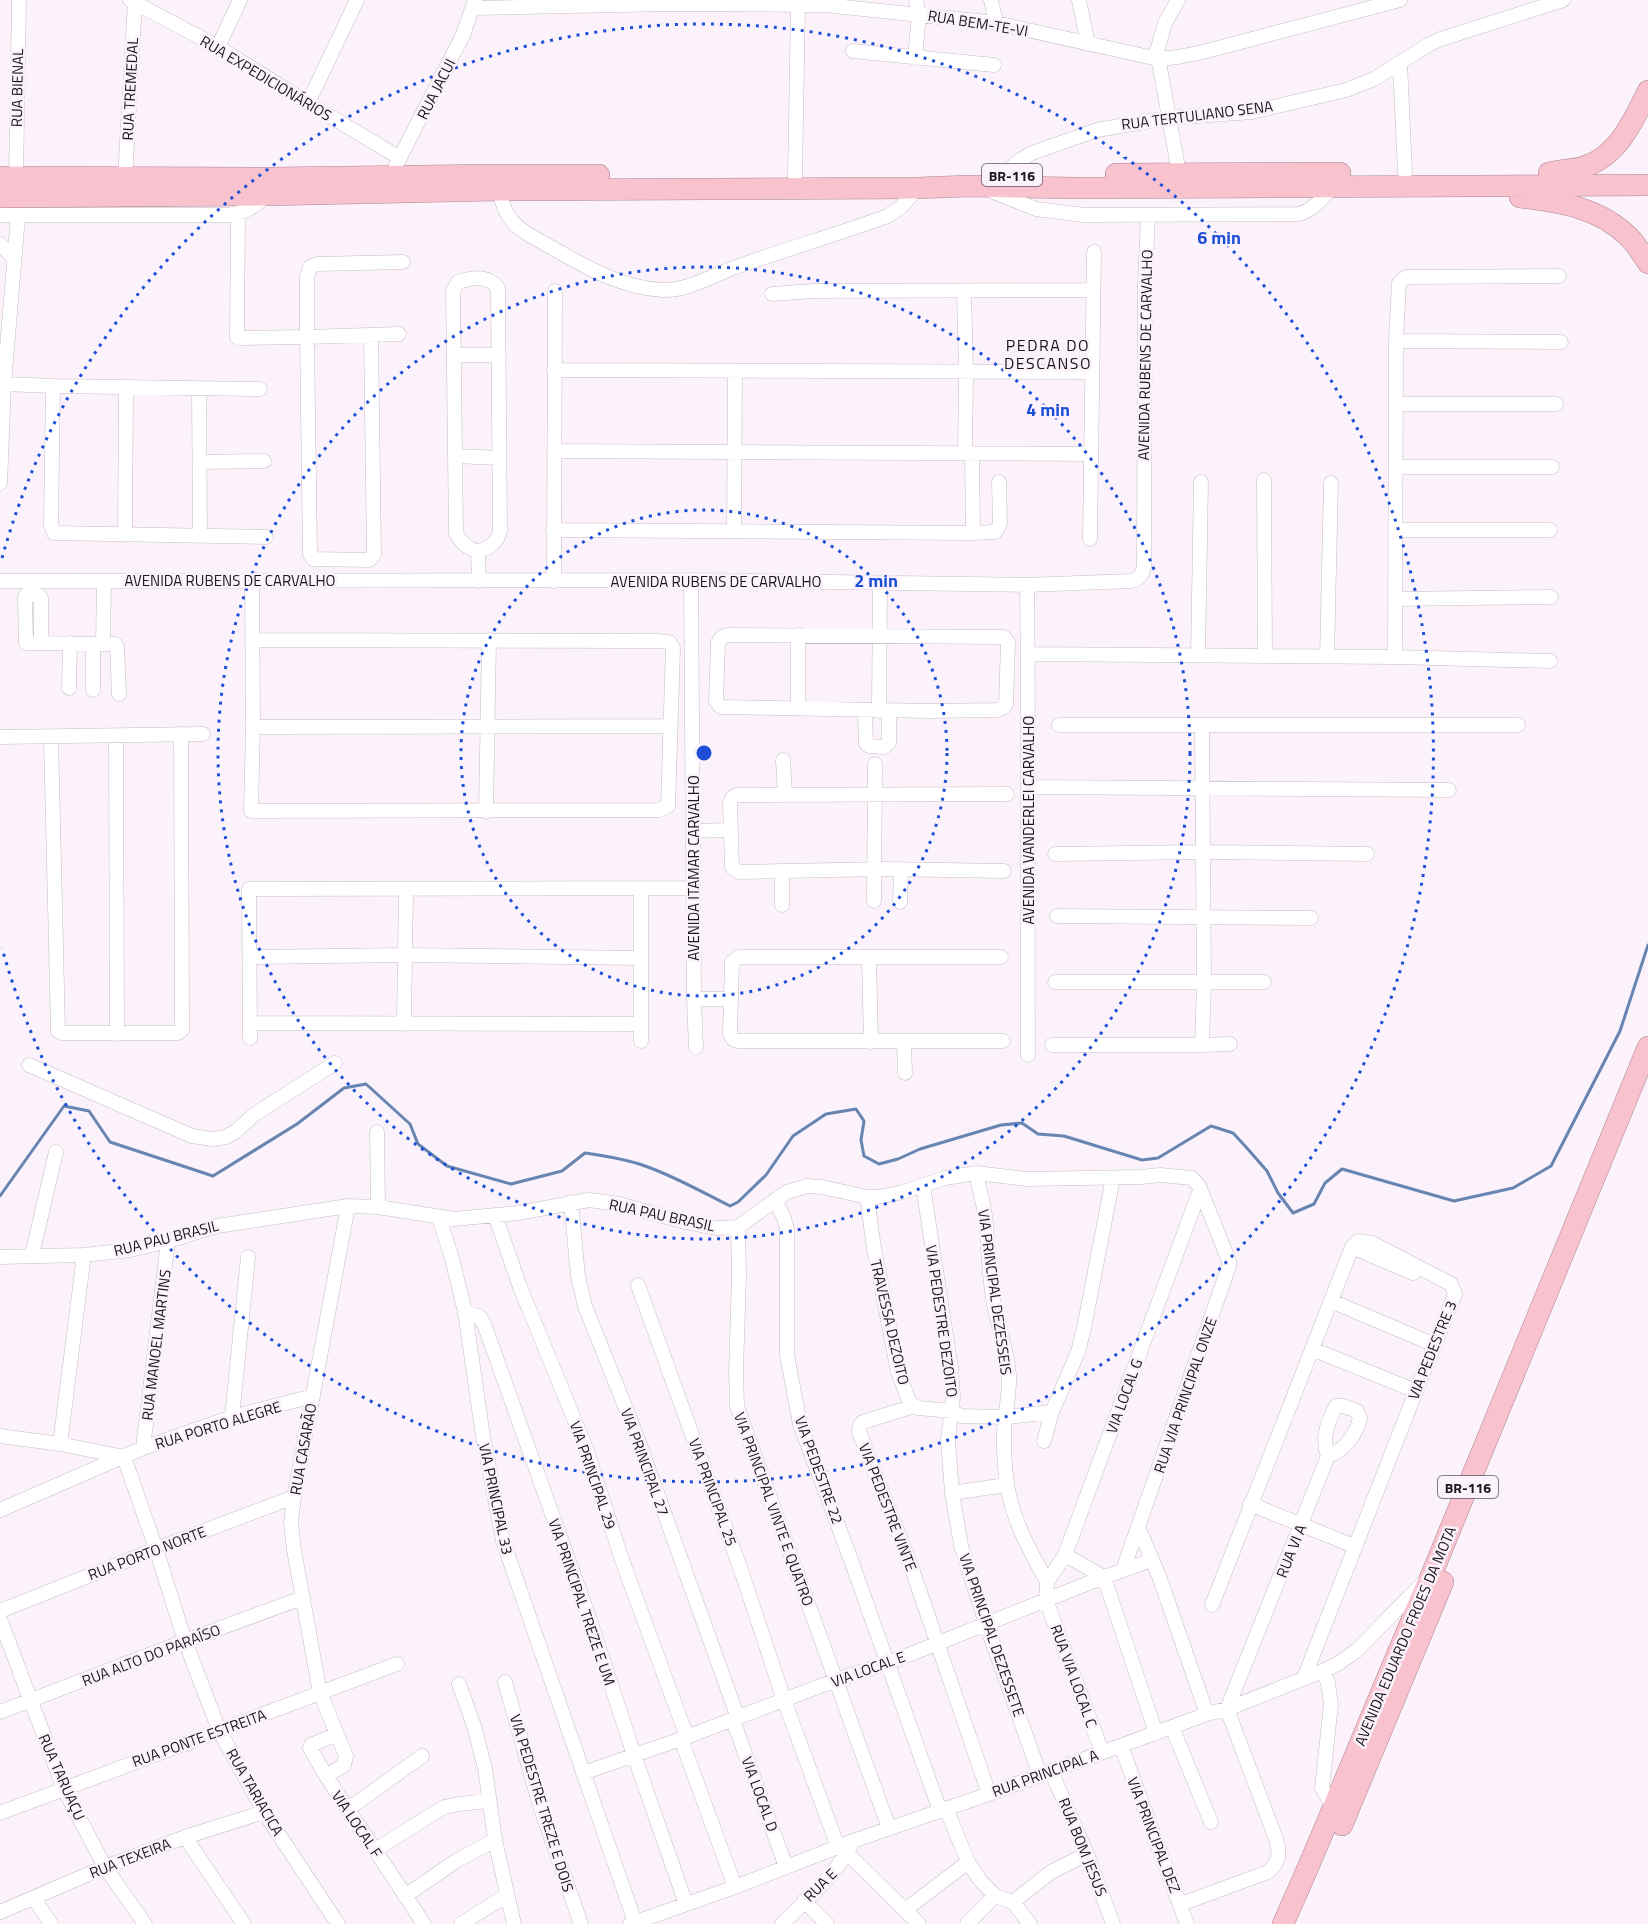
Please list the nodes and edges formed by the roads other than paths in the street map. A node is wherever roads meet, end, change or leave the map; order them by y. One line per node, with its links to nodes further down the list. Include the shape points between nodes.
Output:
1 (19, 0): 34 (street, RUA BIENAL)
2 (240, 0): 20 (street)
3 (357, 0): 27 (street)
4 (916, 0): 17 (street)
5 (991, 0): 18 (street)
6 (1079, 0): 19 (street)
7 (1178, 0): 23 (street, via 1160,35)
8 (1400, 0): 23 (street, RUA BEM-TE-VI, via 1203,52)
9 (1563, 0): 24 (street, RUA TERTULIANO SENA, via 1441,39)
10 (132, 1): 20 (street, RUA EXPEDICIONÁRIOS); 35 (street, RUA TREMEDAL)
11 (587, 2): 12 (street, RUA BEM-TE-VI); 15 (street, RUA BEM-TE-VI)
12 (667, 2): 13 (street, RUA BEM-TE-VI)
13 (748, 2): 16 (street, RUA BEM-TE-VI)
14 (825, 2): 16 (street, RUA BEM-TE-VI); 17 (street, RUA BEM-TE-VI)
15 (475, 4): 29 (street, RUA JACUI, via 458,46)
16 (798, 4): 36 (street)
17 (919, 14): 18 (street, RUA BEM-TE-VI); 22 (street)
18 (996, 23): 19 (street, RUA BEM-TE-VI)
19 (1088, 44): 23 (street, RUA BEM-TE-VI)
20 (218, 48): 27 (street, RUA EXPEDICIONÁRIOS)
21 (853, 51): 22 (street)
22 (915, 58): 25 (street)
23 (1158, 59): 28 (street)
24 (1400, 63): 28 (street, RUA TERTULIANO SENA, via 1374,79 1315,98 1252,112); 32 (street)
25 (994, 65)
26 (1648, 91): 30 (highway, via 1634,120 1602,158 1586,166)
27 (308, 103): 29 (street, RUA EXPEDICIONÁRIOS)
28 (1168, 118): 31 (street); 33 (street, RUA TERTULIANO SENA, via 1111,126 1046,147 1020,160)
29 (395, 167): 36 (highway, BR-116, via 496,175); 38 (highway)
30 (1549, 172): 32 (highway, BR-116); 37 (highway, BR-116)
31 (1179, 173): 32 (highway, BR-116); 33 (highway, BR-116)
32 (1405, 173)
33 (1003, 175): 36 (highway, BR-116)
34 (8, 176): 35 (highway)
35 (125, 177): 38 (highway)
36 (795, 177)
37 (1641, 185): 40 (highway)
38 (266, 186): 43 (highway); 44 (highway); 45 (street, via 254,207)
39 (969, 186): 41 (highway); 42 (highway); 47 (street, via 1036,210)
40 (1440, 186): 42 (highway); 53 (highway, via 1560,202 1584,209 1629,237)
41 (918, 188): 43 (highway); 43 (street, via 888,216 666,290 634,286 596,272 522,230 510,220)
42 (1332, 188): 47 (street, via 1317,204 1299,214)
43 (499, 190)
44 (0, 197)
45 (238, 214): 48 (street); 61 (street, via 237,337)
46 (0, 215): 48 (street)
47 (1148, 215): 109 (street, AVENIDA RUBENS DE CARVALHO, via 1143,573 1131,581)
48 (18, 216): 51 (street)
49 (0, 243): 51 (street)
50 (1094, 252): 55 (street)
51 (14, 260): 70 (street)
52 (404, 262): 61 (street, via 312,266 308,272)
53 (1648, 263)
54 (1558, 276): 62 (street, via 1406,277 1397,289)
55 (1093, 290): 57 (street); 68 (street)
56 (555, 291): 66 (street)
57 (964, 291): 58 (street); 69 (street)
58 (772, 294)
59 (399, 334): 60 (street)
60 (371, 335): 61 (street); 61 (street, via 374,553 369,560 310,557)
61 (307, 337)
62 (1396, 341): 63 (street); 75 (street)
63 (1561, 342)
64 (454, 355): 65 (street); 65 (street, via 454,288 461,281 477,278 490,280 498,288); 81 (street)
65 (499, 356): 82 (street)
66 (554, 370): 67 (street); 77 (street)
67 (735, 372): 69 (street); 78 (street)
68 (1092, 372): 69 (street); 80 (street)
69 (966, 373): 79 (street)
70 (4, 384): 71 (street); 90 (street)
71 (53, 386): 72 (street); 97 (street, via 51,530 58,535)
72 (126, 387): 73 (street); 97 (street)
73 (199, 389): 74 (street); 84 (street)
74 (260, 389)
75 (1396, 404): 76 (street); 85 (street)
76 (1556, 404)
77 (554, 451): 78 (street); 92 (street)
78 (735, 452): 79 (street); 94 (street)
79 (968, 453): 80 (street); 96 (street)
80 (1091, 454): 100 (street)
81 (455, 456): 82 (street); 101 (street, via 456,533 466,546)
82 (499, 458): 101 (street, via 499,537 493,545)
83 (264, 461): 84 (street)
84 (200, 462): 98 (street)
85 (1396, 467): 86 (street); 93 (street)
86 (1552, 467)
87 (1264, 480): 121 (street)
88 (999, 482): 96 (street, via 998,530)
89 (1201, 482): 120 (street)
90 (0, 483)
91 (1331, 483): 122 (street)
92 (553, 530): 94 (street); 107 (street)
93 (1396, 530): 95 (street); 111 (street)
94 (734, 531): 96 (street)
95 (1550, 531)
96 (973, 532)
97 (125, 535): 98 (street)
98 (200, 535): 99 (street)
99 (267, 537)
100 (1090, 538)
101 (478, 552): 106 (street)
102 (252, 580): 105 (street, AVENIDA RUBENS DE CARVALHO); 106 (street, AVENIDA RUBENS DE CARVALHO); 114 (street)
103 (692, 580): 107 (street, AVENIDA RUBENS DE CARVALHO); 108 (street, AVENIDA RUBENS DE CARVALHO); 152 (street, AVENIDA ITAMAR CARVALHO)
104 (0, 581): 105 (street, AVENIDA RUBENS DE CARVALHO)
105 (104, 581): 118 (street)
106 (479, 581): 107 (street, AVENIDA RUBENS DE CARVALHO)
107 (554, 581)
108 (880, 583): 109 (street, AVENIDA RUBENS DE CARVALHO); 113 (street)
109 (1027, 585): 119 (street, AVENIDA VANDERLEI CARVALHO)
110 (1551, 597): 111 (street)
111 (1395, 599): 123 (street)
112 (798, 635): 113 (street); 128 (street); 128 (street, via 722,637 718,643 716,701 724,708)
113 (880, 635): 130 (street); 130 (street, via 1001,637 1008,642 1006,701 1002,708)
114 (252, 640): 115 (street); 136 (street)
115 (489, 640): 134 (street); 135 (street, via 669,642 673,648)
116 (41, 643): 117 (street)
117 (70, 643): 118 (street); 125 (street)
118 (98, 644): 126 (street); 127 (street, via 117,647)
119 (1028, 654): 120 (street); 144 (street, AVENIDA VANDERLEI CARVALHO)
120 (1198, 656): 121 (street)
121 (1265, 656): 122 (street)
122 (1327, 656): 123 (street)
123 (1395, 657): 124 (street)
124 (1550, 661)
125 (69, 688)
126 (93, 690)
127 (119, 693)
128 (798, 708): 129 (street)
129 (865, 711): 130 (street); 130 (street, via 867,744 884,747 889,743)
130 (884, 711)
131 (1059, 725): 132 (street)
132 (1202, 725): 133 (street); 145 (street)
133 (1518, 725)
134 (487, 726): 135 (street); 136 (street); 150 (street)
135 (671, 726): 150 (street, via 670,802 664,809)
136 (252, 727): 150 (street, via 251,811)
137 (181, 734): 138 (street); 140 (street); 182 (street, via 182,1032)
138 (203, 734)
139 (0, 737): 141 (street)
140 (117, 737): 141 (street); 182 (street)
141 (51, 738): 182 (street, via 57,1028 62,1033)
142 (783, 760): 147 (street)
143 (875, 764): 149 (street)
144 (1029, 787): 145 (street); 193 (street, AVENIDA VANDERLEI CARVALHO)
145 (1202, 788): 146 (street); 153 (street)
146 (1449, 790)
147 (785, 794): 149 (street); 151 (street, via 734,796 730,803)
148 (1007, 794): 149 (street)
149 (875, 795): 156 (street)
150 (486, 812)
151 (730, 830): 152 (street); 158 (street, via 734,870)
152 (693, 831): 160 (street, AVENIDA ITAMAR CARVALHO)
153 (1202, 852): 154 (street); 155 (street); 167 (street)
154 (1056, 854)
155 (1367, 854)
156 (874, 869): 157 (street); 158 (street); 163 (street)
157 (901, 869): 159 (street); 164 (street)
158 (782, 871): 165 (street)
159 (1004, 871)
160 (693, 888): 162 (street); 177 (street, AVENIDA ITAMAR CARVALHO)
161 (406, 889): 162 (street); 169 (street); 170 (street, via 249,889)
162 (641, 889): 172 (street)
163 (874, 901)
164 (900, 902)
165 (782, 905)
166 (1057, 916): 167 (street)
167 (1203, 917): 168 (street); 176 (street)
168 (1311, 918)
169 (406, 955): 170 (street); 172 (street); 180 (street)
170 (250, 957): 179 (street)
171 (1001, 957): 173 (street)
172 (641, 958): 181 (street)
173 (869, 958): 178 (street, via 737,958 732,962); 187 (street)
174 (1055, 982): 176 (street)
175 (1264, 982): 176 (street)
176 (1204, 983): 190 (street)
177 (694, 999): 178 (street); 191 (street, AVENIDA ITAMAR CARVALHO)
178 (730, 999): 187 (street, via 730,1034 735,1040)
179 (250, 1023): 180 (street); 183 (street)
180 (404, 1024): 181 (street)
181 (640, 1024): 184 (street)
182 (117, 1034)
183 (250, 1038)
184 (641, 1041)
185 (904, 1041): 186 (street); 187 (street); 196 (street)
186 (1003, 1041)
187 (871, 1042)
188 (1230, 1044): 190 (street)
189 (1052, 1045): 190 (street)
190 (1202, 1045)
191 (696, 1047)
192 (1648, 1047): 247 (highway, AVENIDA EDUARDO FROES DA MOTA / BR-116)
193 (1028, 1054)
194 (335, 1063): 195 (street, via 255,1114 236,1131 213,1139 192,1136)
195 (29, 1065)
196 (904, 1073)
197 (1648, 1085): 330 (highway, AVENIDA EDUARDO FROES DA MOTA)
198 (377, 1132): 208 (street)
199 (56, 1152): 213 (street)
200 (976, 1173): 201 (street, via 1027,1179); 202 (street); 228 (street, VIA PRINCIPAL DEZESSEIS, via 984,1209 994,1306 1007,1358)
201 (1113, 1178): 203 (street, via 1172,1175 1192,1178); 226 (street, via 1081,1341)
202 (923, 1186): 204 (street); 225 (street, VIA PEDESTRE DEZOITO, via 951,1368)
203 (1200, 1190): 241 (street, RUA VIA PRINCIPAL ONZE, via 1229,1261 1228,1272); 244 (street, VIA LOCAL G)
204 (867, 1197): 205 (street, via 814,1186 798,1187); 224 (street, TRAVESSA DEZOITO, via 898,1372)
205 (775, 1200): 211 (street); 258 (street, VIA PEDESTRE 22, via 787,1229 787,1355 800,1424)
206 (571, 1202): 209 (street, RUA PAU BRASIL); 211 (street, RUA PAU BRASIL, via 619,1204 716,1228); 271 (street, VIA PRINCIPAL 27, via 585,1306 636,1434)
207 (348, 1206): 208 (street, RUA PAU BRASIL); 212 (street, RUA PAU BRASIL, via 217,1226); 223 (street, RUA CASARÃO)
208 (378, 1207): 210 (street, RUA PAU BRASIL)
209 (495, 1215): 210 (street, RUA PAU BRASIL); 276 (street, VIA PRINCIPAL 29, via 586,1448)
210 (439, 1218): 219 (street, VIA PRINCIPAL 33)
211 (738, 1227): 262 (street, VIA PRINCIPAL VINTE E QUATRO, via 737,1406)
212 (168, 1241): 214 (street, RUA PAU BRASIL); 232 (street, RUA MANOEL MARTINS)
213 (32, 1255): 214 (street, RUA PAU BRASIL); 215 (street, RUA PAU BRASIL)
214 (84, 1255): 231 (street)
215 (0, 1257)
216 (248, 1257): 227 (street)
217 (638, 1285): 266 (street, VIA PRINCIPAL 25)
218 (1331, 1301): 220 (street); 220 (street, VIA PEDESTRE 3, via 1352,1247 1358,1241 1372,1243 1451,1284 1455,1291); 221 (street, VIA PEDESTRE 3)
219 (465, 1312): 279 (street, VIA PRINCIPAL TREZE E UM, via 480,1317 484,1324); 281 (street, VIA PRINCIPAL 33, via 503,1541)
220 (1435, 1345): 222 (street, VIA PEDESTRE 3)
221 (1312, 1349): 222 (street); 238 (street, VIA PEDESTRE 3)
222 (1416, 1390): 242 (street, VIA PEDESTRE 3)
223 (313, 1396): 227 (street, RUA PORTO ALEGRE); 237 (street, RUA CASARÃO)
224 (914, 1406): 225 (street); 257 (street, VIA PEDESTRE VINTE, via 862,1422 859,1432)
225 (952, 1411): 228 (street, via 962,1416); 236 (street, VIA PEDESTRE DEZOITO, via 948,1440)
226 (1052, 1412): 228 (street); 230 (street)
227 (232, 1417): 232 (street, RUA PORTO ALEGRE)
228 (1006, 1417): 235 (street, VIA PRINCIPAL DEZESSEIS)
229 (0, 1436): 231 (street)
230 (1044, 1441)
231 (60, 1444): 234 (street)
232 (143, 1448): 234 (street, RUA PORTO ALEGRE)
233 (1328, 1456): 233 (street, via 1345,1447 1359,1422 1359,1413 1336,1406 1324,1441); 240 (street, RUA VI A)
234 (124, 1457): 239 (street, RUA PORTO ALEGRE); 243 (street, RUA TARIACICA)
235 (1006, 1485): 236 (street); 249 (street, VIA PRINCIPAL DEZESSEIS, via 1018,1527)
236 (952, 1493): 255 (street, VIA PRINCIPAL DEZESSETE, via 961,1545)
237 (294, 1497): 243 (street, RUA PORTO NORTE); 250 (street, RUA CASARÃO, via 292,1536)
238 (1250, 1504): 240 (street); 252 (street, VIA PEDESTRE 3)
239 (0, 1510)
240 (1302, 1526): 242 (street); 268 (street, RUA VI A)
241 (1139, 1529): 245 (street); 246 (street, RUA VIA PRINCIPAL ONZE)
242 (1354, 1546): 261 (street, VIA PEDESTRE 3)
243 (156, 1549): 253 (street, RUA PORTO NORTE); 256 (street, RUA TARIACICA)
244 (1065, 1555): 248 (street); 249 (street, VIA LOCAL G)
245 (1152, 1560): 246 (street, VIA LOCAL E); 270 (street)
246 (1123, 1570): 248 (street, VIA LOCAL E)
247 (1431, 1576): 260 (street, RUA PRINCIPAL A, via 1356,1652); 287 (highway, AVENIDA EDUARDO FROES DA MOTA / BR-116)
248 (1104, 1577): 251 (street, VIA LOCAL E); 274 (street)
249 (1047, 1582): 251 (street)
250 (302, 1598): 256 (street, RUA ALTO DO PARAÍSO); 265 (street, RUA CASARÃO)
251 (1046, 1600): 255 (street, VIA LOCAL E); 278 (street, RUA VIA LOCAL C)
252 (1212, 1605)
253 (0, 1611)
254 (0, 1619): 267 (street, RUA TARUAÇU)
255 (986, 1624): 257 (street, VIA LOCAL E); 282 (street, VIA PRINCIPAL DEZESSETE)
256 (185, 1641): 267 (street, RUA ALTO DO PARAÍSO); 273 (street, RUA TARIACICA)
257 (936, 1643): 258 (street, VIA LOCAL E); 285 (street)
258 (888, 1663): 262 (street, VIA LOCAL E); 288 (street, VIA PEDESTRE 22)
259 (397, 1664): 265 (street, RUA PONTE ESTREITA)
260 (1323, 1671): 261 (street, RUA PRINCIPAL A); 287 (street, via 1331,1704 1322,1788)
261 (1304, 1678): 268 (street, RUA PRINCIPAL A)
262 (836, 1680): 266 (street, VIA LOCAL E); 293 (street, VIA PRINCIPAL VINTE E QUATRO)
263 (505, 1682): 321 (street, VIA PEDESTRE TREZE E DOIS, via 540,1806)
264 (459, 1684): 286 (street, via 485,1768)
265 (320, 1693): 273 (street, RUA PONTE ESTREITA); 275 (street, RUA CASARÃO)
266 (784, 1700): 271 (street, VIA LOCAL E); 296 (street, VIA PRINCIPAL 25)
267 (30, 1701): 269 (street, RUA ALTO DO PARAÍSO); 284 (street, RUA TARUAÇU)
268 (1227, 1709): 270 (street, RUA PRINCIPAL A); 310 (street, via 1278,1846 1278,1861 1268,1872)
269 (0, 1712)
270 (1207, 1714): 272 (street, RUA PRINCIPAL A)
271 (736, 1719): 276 (street, VIA LOCAL E); 301 (street, VIA LOCAL D)
272 (1172, 1727): 274 (street, RUA PRINCIPAL A); 292 (street)
273 (219, 1730): 284 (street, RUA PONTE ESTREITA); 290 (street, RUA TARIACICA)
274 (1156, 1733): 277 (street, RUA PRINCIPAL A)
275 (337, 1734): 283 (street, RUA CASARÃO, via 346,1761); 283 (street, VIA LOCAL F, via 310,1746)
276 (684, 1738): 279 (street, VIA LOCAL E); 302 (street, VIA PRINCIPAL 29)
277 (1120, 1746): 278 (street, RUA PRINCIPAL A); 310 (street, VIA PRINCIPAL DEZ)
278 (1102, 1752): 282 (street, RUA PRINCIPAL A)
279 (634, 1755): 281 (street, VIA LOCAL E); 309 (street, VIA PRINCIPAL TREZE E UM)
280 (422, 1756): 289 (street)
281 (583, 1773): 313 (street, VIA PRINCIPAL 33)
282 (1046, 1773): 285 (street, RUA PRINCIPAL A); 298 (street, RUA BOM JESUS)
283 (326, 1776): 289 (street, VIA LOCAL F)
284 (64, 1789): 291 (street, RUA PONTE ESTREITA); 300 (street, RUA TARUAÇU)
285 (988, 1794): 288 (street, RUA PRINCIPAL A)
286 (488, 1801): 295 (street); 297 (street, via 444,1807)
287 (1334, 1808): 329 (highway, AVENIDA EDUARDO FROES DA MOTA / BR-116)
288 (943, 1809): 293 (street, RUA PRINCIPAL A); 299 (street)
289 (347, 1810): 297 (street, VIA LOCAL F)
290 (264, 1812): 294 (street, RUA TEXEIRA); 317 (street, RUA TARIACICA)
291 (0, 1813)
292 (1211, 1822)
293 (889, 1828): 296 (street, RUA PRINCIPAL A)
294 (185, 1837): 300 (street, RUA TEXEIRA); 316 (street)
295 (495, 1840): 303 (street); 304 (street)
296 (846, 1847): 301 (street, RUA PRINCIPAL A); 307 (street, RUA E, via 835,1872); 311 (street)
297 (375, 1850): 304 (street, VIA LOCAL F)
298 (1087, 1854): 308 (street, via 1051,1872); 327 (street, RUA BOM JESUS)
299 (969, 1862): 305 (street); 311 (street)
300 (105, 1867): 306 (street, RUA TEXEIRA); 315 (street, RUA TARUAÇU)
301 (786, 1868): 302 (street, RUA PRINCIPAL A)
302 (735, 1887): 309 (street, RUA PRINCIPAL A)
303 (507, 1895): 319 (street); 320 (street)
304 (405, 1896): 318 (street, VIA LOCAL F)
305 (995, 1896): 308 (street); 325 (street)
306 (34, 1898): 312 (street, RUA TEXEIRA); 314 (street)
307 (804, 1901): 322 (street, RUA E); 323 (street)
308 (1013, 1902): 326 (street)
309 (686, 1904): 313 (street, RUA PRINCIPAL A)
310 (1181, 1904): 328 (street, VIA PRINCIPAL DEZ)
311 (905, 1910): 324 (street)
312 (0, 1912)
313 (632, 1923)
314 (51, 1924)
315 (145, 1924)
316 (244, 1924)
317 (338, 1924)
318 (424, 1924)
319 (461, 1924)
320 (514, 1924)
321 (581, 1924)
322 (782, 1924)
323 (827, 1924)
324 (919, 1924)
325 (967, 1924)
326 (1030, 1924)
327 (1113, 1924)
328 (1187, 1924)
329 (1283, 1924)
330 (1299, 1924)

